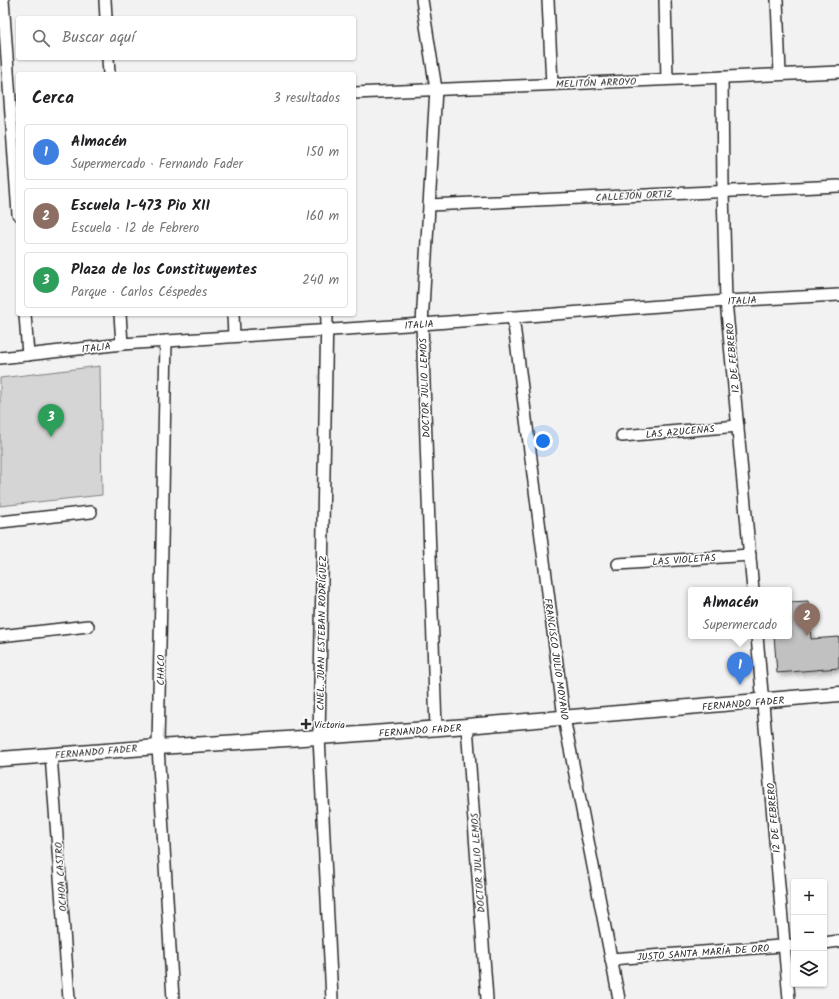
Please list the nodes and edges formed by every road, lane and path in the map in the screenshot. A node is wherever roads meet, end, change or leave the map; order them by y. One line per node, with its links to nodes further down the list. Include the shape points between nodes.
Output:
1 (3, 0): 17 (street)
2 (105, 0): 7 (street)
3 (422, 0): 15 (street, DOCTOR JULIO LEMOS)
4 (548, 0): 14 (street)
5 (665, 0): 13 (street)
6 (777, 0): 11 (street)
7 (106, 16)
8 (108, 60): 9 (street)
9 (109, 72)
10 (839, 72): 11 (street, MELITÓN ARROYO)
11 (780, 74): 12 (street, MELITÓN ARROYO)
12 (722, 77): 13 (street, MELITÓN ARROYO); 19 (street, 12 DE FEBRERO)
13 (666, 80): 14 (street, MELITÓN ARROYO)
14 (552, 84): 15 (street, MELITÓN ARROYO)
15 (436, 89): 16 (street, MELITÓN ARROYO); 20 (street, DOCTOR JULIO LEMOS)
16 (356, 93)
17 (16, 185)
18 (839, 186): 19 (street, CALLEJÓN ORTIZ)
19 (723, 191): 20 (street, CALLEJÓN ORTIZ); 22 (street, 12 DE FEBRERO)
20 (429, 205): 28 (street, DOCTOR JULIO LEMOS)
21 (839, 295): 22 (street, ITALIA)
22 (726, 301): 27 (street, ITALIA); 35 (street, 12 DE FEBRERO)
23 (25, 316): 33 (street)
24 (120, 316): 32 (street)
25 (233, 316): 30 (street)
26 (327, 316): 29 (street, CNEL. JUAN ESTEBAN RODRÍGUEZ)
27 (513, 317): 28 (street, ITALIA); 47 (street, FRANCISCO JULIO MOYANO)
28 (422, 324): 29 (street, ITALIA); 49 (street, DOCTOR JULIO LEMOS)
29 (326, 330): 30 (street, ITALIA); 50 (street, CNEL. JUAN ESTEBAN RODRÍGUEZ)
30 (234, 336): 31 (street, ITALIA)
31 (166, 341): 32 (street, ITALIA); 51 (street, CHACO)
32 (122, 344): 33 (street, ITALIA)
33 (28, 355): 34 (street, ITALIA)
34 (0, 358)
35 (738, 426): 36 (street, LAS AZUCENAS); 39 (street, 12 DE FEBRERO)
36 (622, 436)
37 (91, 512): 38 (street)
38 (0, 522)
39 (750, 555): 40 (street, LAS VIOLETAS); 41 (street, 12 DE FEBRERO)
40 (618, 564)
41 (753, 587)
42 (88, 626): 43 (street)
43 (0, 636)
44 (757, 639): 46 (street, 12 DE FEBRERO)
45 (839, 694): 46 (street, FERNANDO FADER)
46 (762, 701): 47 (street, FERNANDO FADER); 56 (street, 12 DE FEBRERO)
47 (564, 718): 48 (street, FERNANDO FADER); 57 (street, FRANCISCO JULIO MOYANO)
48 (467, 726): 49 (street, FERNANDO FADER); 61 (street, DOCTOR JULIO LEMOS)
49 (436, 728): 50 (street, FERNANDO FADER)
50 (320, 737): 51 (street, FERNANDO FADER); 60 (street, CNEL. JUAN ESTEBAN RODRÍGUEZ)
51 (158, 746): 52 (street, FERNANDO FADER); 59 (street, CHACO)
52 (51, 755): 53 (street, FERNANDO FADER); 58 (street, OCHOA CASTRO)
53 (0, 759)
54 (839, 941): 55 (street)
55 (827, 943)
56 (789, 946): 57 (street, JUSTO SANTA MARÍA DE ORO); 63 (street, 12 DE FEBRERO)
57 (611, 959): 62 (street, FRANCISCO JULIO MOYANO)
58 (69, 999)
59 (173, 999)
60 (332, 999)
61 (487, 999)
62 (619, 999)
63 (789, 999)

